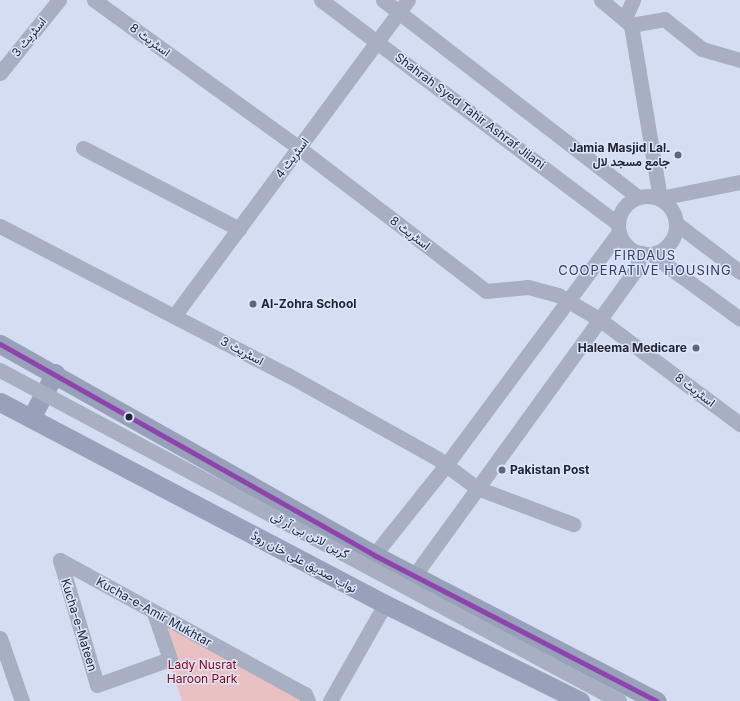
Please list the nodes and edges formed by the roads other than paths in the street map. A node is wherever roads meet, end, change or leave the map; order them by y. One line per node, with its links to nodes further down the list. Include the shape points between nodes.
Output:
1 (59, 0): 11 (street, اسٹریٹ 3)
2 (94, 0): 13 (street, اسٹریٹ 8)
3 (321, 0): 9 (street, Shahrah Syed Tahir Ashraf Jilani)
4 (383, 0): 7 (street)
5 (601, 0): 8 (street)
6 (632, 0): 8 (street)
7 (404, 6): 9 (street, اسٹریٹ 4); 15 (street)
8 (628, 22): 10 (street, via 664,20 702,49); 16 (street)
9 (378, 42): 13 (street, اسٹریٹ 4); 19 (street, Shahrah Syed Tahir Ashraf Jilani)
10 (740, 60)
11 (0, 73)
12 (83, 148): 20 (street)
13 (299, 148): 20 (street, اسٹریٹ 4); 23 (street, اسٹریٹ 8, via 486,291 528,287)
14 (740, 182): 16 (street)
15 (638, 197): 16 (street); 19 (street, via 625,205)
16 (660, 198): 17 (street, via 674,213)
17 (677, 224): 21 (street, via 669,244); 22 (street)
18 (0, 226): 24 (street, اسٹریٹ 3)
19 (618, 228): 21 (street, via 630,248); 23 (street)
20 (239, 229): 24 (street, اسٹریٹ 4)
21 (646, 254): 25 (street); 26 (street)
22 (740, 272)
23 (568, 300): 25 (street, اسٹریٹ 8); 33 (street)
24 (174, 316): 33 (street, اسٹریٹ 3)
25 (599, 319): 32 (street, اسٹریٹ 8); 34 (street)
26 (740, 319)
27 (0, 344): 29 (main road)
28 (0, 370): 46 (street, گرین لائن بی آر ٹی, bridge)
29 (55, 373): 31 (main road); 36 (main road)
30 (0, 402): 31 (main road, نواب صدیق علی خان روڈ)
31 (31, 418): 39 (main road, نواب صدیق علی خان روڈ)
32 (740, 424)
33 (446, 465): 34 (street, اسٹریٹ 3); 36 (street)
34 (477, 488): 35 (street, اسٹریٹ 3); 38 (street)
35 (573, 524)
36 (374, 555): 38 (main road)
37 (60, 560): 40 (street, Kucha-e-Amir Mukhtar); 40 (street, Kucha-e-Mateen, via 97,685 170,659)
38 (414, 576): 47 (main road)
39 (385, 604): 42 (street); 45 (main road, نواب صدیق علی خان روڈ)
40 (154, 613): 44 (street, Kucha-e-Amir Mukhtar, via 304,694)
41 (0, 638): 43 (street)
42 (332, 700)
43 (22, 701)
44 (308, 701)
45 (580, 701)
46 (619, 701)
47 (657, 701)

